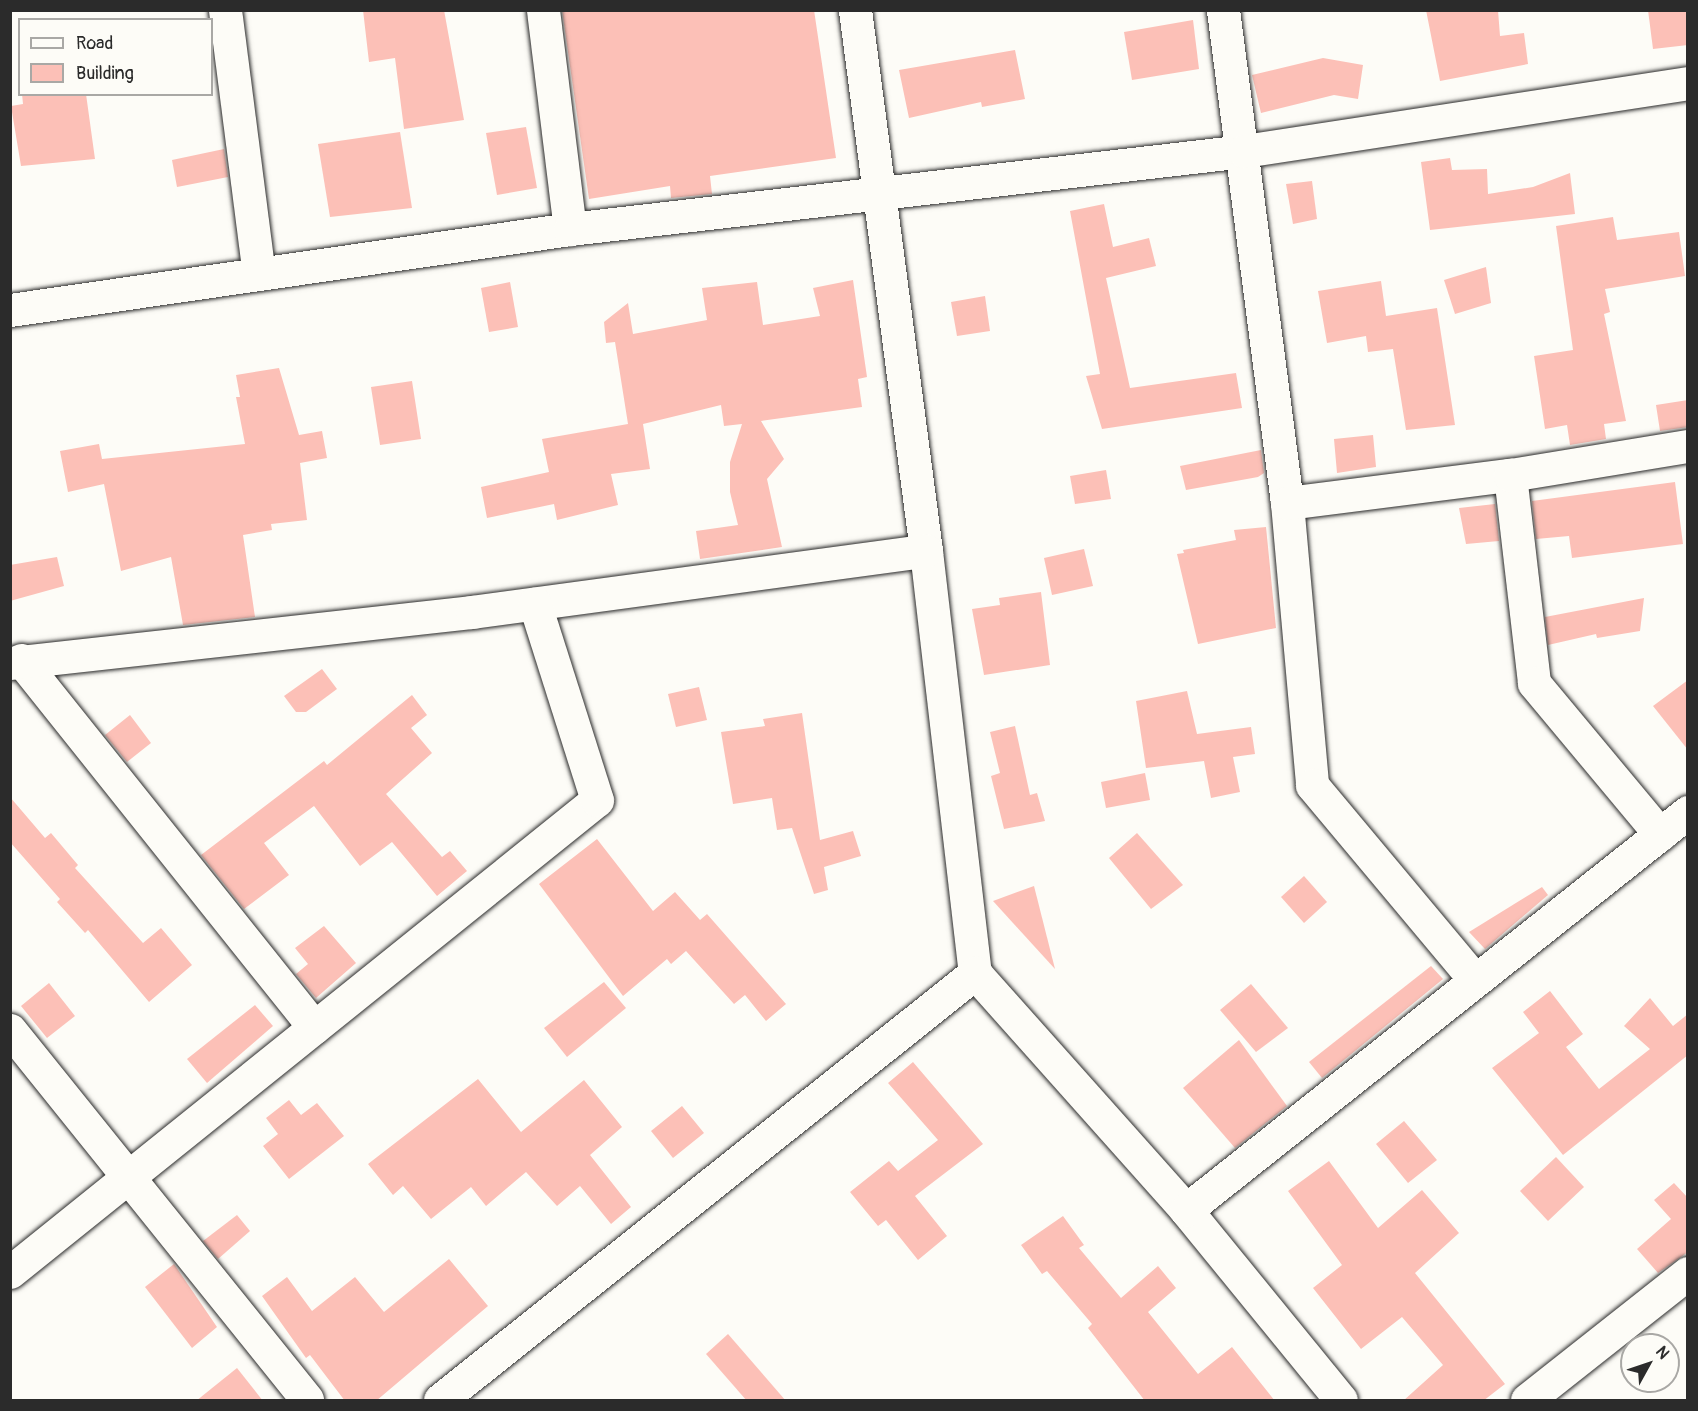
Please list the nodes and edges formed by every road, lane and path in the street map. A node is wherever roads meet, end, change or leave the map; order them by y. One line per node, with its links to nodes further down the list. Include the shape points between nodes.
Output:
1 (225, 10): 9 (street)
2 (543, 10): 8 (street)
3 (855, 10): 7 (street)
4 (1223, 10): 6 (street)
5 (1688, 83): 6 (street)
6 (1244, 151): 7 (street); 13 (street)
7 (880, 195): 8 (street); 14 (street)
8 (570, 229): 9 (street)
9 (259, 274): 10 (street)
10 (10, 310)
11 (1688, 446): 12 (street)
12 (1510, 475): 13 (street); 18 (street, via 1534,683)
13 (1287, 503): 20 (street, via 1312,785)
14 (926, 551): 15 (street); 19 (street)
15 (535, 604): 16 (street); 21 (street, via 597,800)
16 (16, 662): 21 (street)
17 (1688, 812): 18 (street)
18 (1660, 834): 20 (street)
19 (975, 973): 24 (street); 28 (street)
20 (1475, 981): 24 (street)
21 (314, 1027): 23 (street)
22 (10, 1030): 23 (street)
23 (128, 1179): 25 (street); 27 (street)
24 (1186, 1210): 29 (street)
25 (10, 1272)
26 (1688, 1273): 30 (street)
27 (307, 1401)
28 (440, 1401)
29 (1341, 1401)
30 (1527, 1401)

